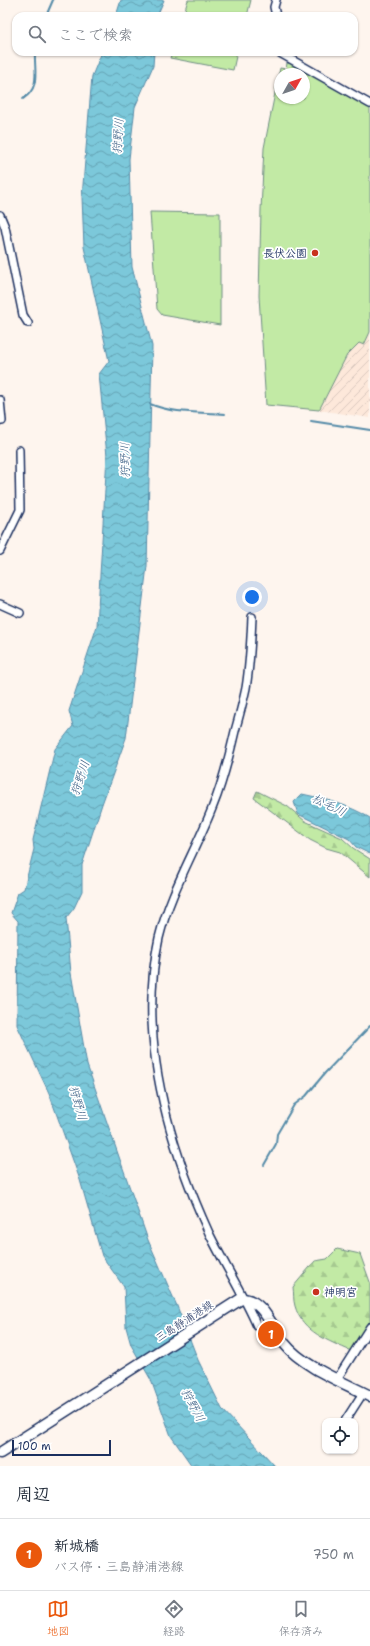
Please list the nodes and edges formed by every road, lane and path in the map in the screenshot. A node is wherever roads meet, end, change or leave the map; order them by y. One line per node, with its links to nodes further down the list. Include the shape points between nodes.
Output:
1 (276, 0): 2 (street)
2 (275, 12)
3 (285, 56): 4 (street)
4 (370, 104)
5 (0, 215): 6 (street, via 5,227 23,315)
6 (28, 323)
7 (0, 400): 8 (street)
8 (0, 421)
9 (19, 450): 10 (street, via 20,510)
10 (0, 551)
11 (0, 604): 12 (street)
12 (20, 613)
13 (252, 617): 14 (street, via 246,688 226,771 172,899 159,938 152,1016 157,1064 169,1124 208,1231)
14 (242, 1299): 15 (street); 17 (main road, via 259,1306 291,1351); 20 (main road, 三島静浦港線)
15 (257, 1326)
16 (370, 1327): 17 (street)
17 (337, 1379): 18 (main road)
18 (366, 1394): 19 (street)
19 (347, 1418)
20 (0, 1453)

